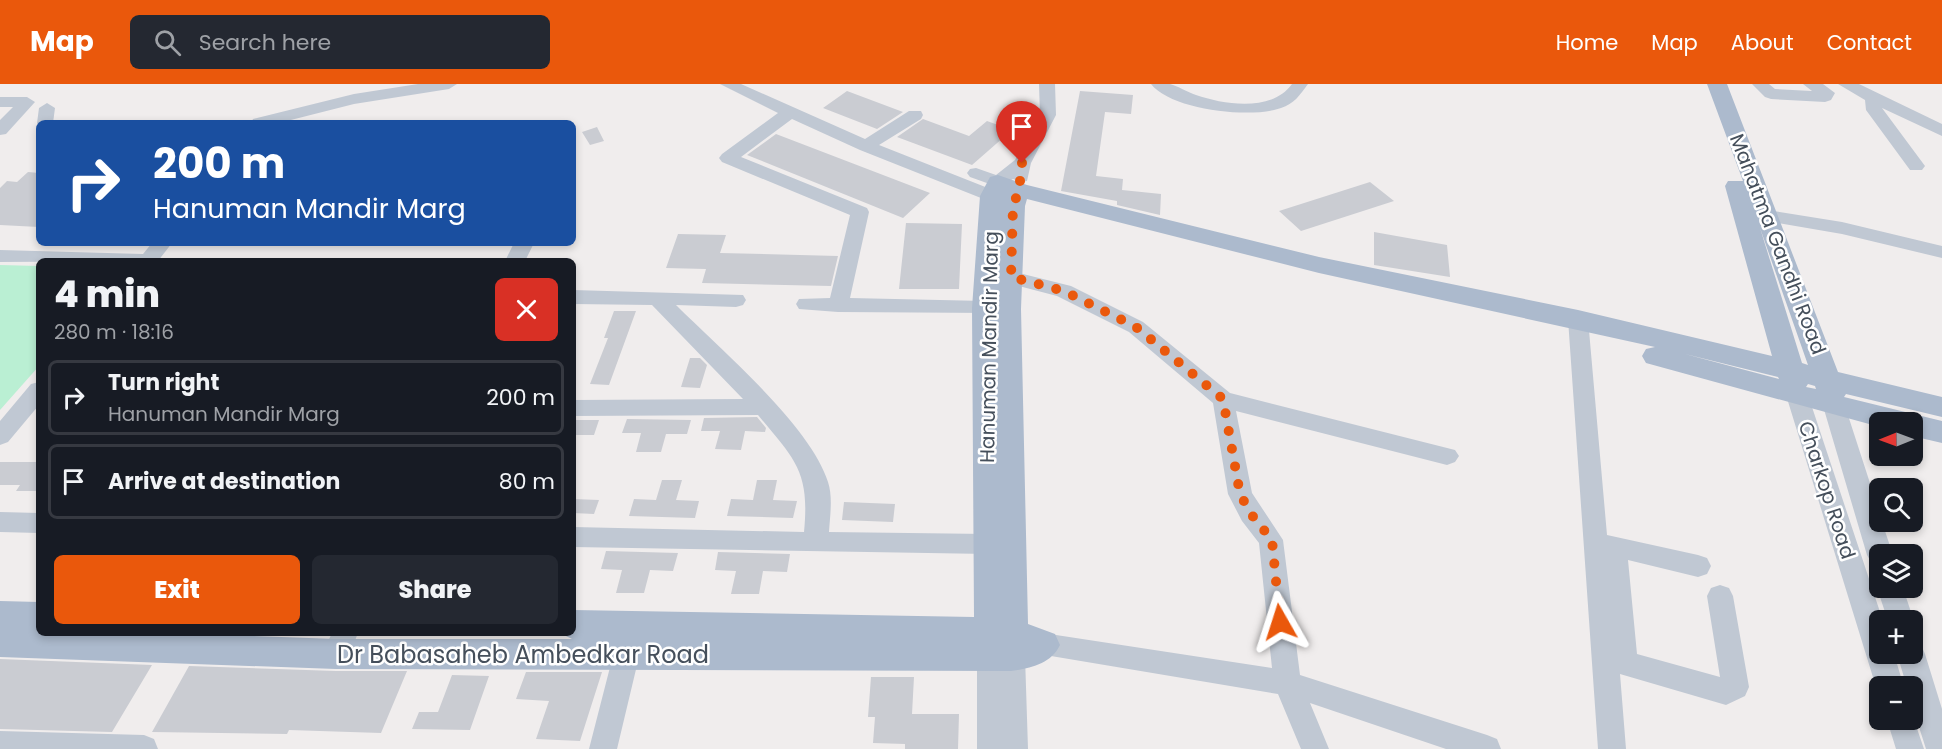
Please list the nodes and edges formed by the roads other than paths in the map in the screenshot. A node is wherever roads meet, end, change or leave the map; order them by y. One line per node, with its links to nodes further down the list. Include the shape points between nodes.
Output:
1 (449, 84): 12 (street)
2 (728, 84): 15 (street)
3 (764, 84): 20 (street)
4 (1047, 84): 23 (street, Hanuman Mandir Marg, via 1048,115)
5 (1159, 84): 6 (street, via 1188,100 1215,107 1257,108 1294,94)
6 (1300, 84)
7 (1697, 84): 24 (main road, Mahatma Gandhi Road)
8 (1717, 84): 24 (main road, Mahatma Gandhi Road)
9 (1760, 84): 10 (street, via 1771,94 1825,97 1824,90)
10 (1811, 84)
11 (1846, 84): 13 (street)
12 (354, 92): 17 (street)
13 (1873, 99): 19 (street); 22 (street, via 1874,110)
14 (0, 102): 18 (street, via 27,102)
15 (790, 112): 21 (street); 36 (street, via 728,158 860,212)
16 (915, 115): 20 (street)
17 (268, 120)
18 (0, 130)
19 (1942, 131)
20 (882, 136): 21 (street); 23 (street)
21 (866, 146): 23 (street)
22 (1916, 166)
23 (1005, 194): 25 (main road, Hanuman Mandir Marg); 38 (main road)
24 (1755, 214): 27 (street, via 1891,238); 39 (main road, Mahatma Gandhi Road); 40 (main road, Mahatma Gandhi Road)
25 (1000, 244): 31 (main road, Hanuman Mandir Marg); 37 (main road, Hanuman Mandir Marg)
26 (160, 246): 30 (street)
27 (1942, 252)
28 (0, 256): 29 (street)
29 (59, 258)
30 (150, 258)
31 (1011, 277): 42 (street, via 1064,291 1136,327); 68 (main road, Hanuman Mandir Marg)
32 (576, 297): 33 (street)
33 (657, 298): 34 (street); 43 (street)
34 (736, 300)
35 (806, 304): 36 (street)
36 (838, 305): 37 (street)
37 (985, 308): 55 (main road, Hanuman Mandir Marg)
38 (1578, 328): 39 (main road); 57 (street)
39 (1793, 381): 40 (main road); 62 (street, Charkop Road)
40 (1832, 393): 44 (main road); 46 (main road); 56 (street, Charkop Road)
41 (36, 394): 49 (street)
42 (1223, 399): 50 (street); 72 (street, via 1240,494 1272,540)
43 (764, 407): 45 (street); 54 (street, via 813,472 817,488)
44 (1942, 407)
45 (576, 408)
46 (1877, 412)
47 (1923, 428): 48 (main road)
48 (1942, 432)
49 (0, 436)
50 (1447, 456)
51 (0, 522): 52 (street)
52 (36, 523)
53 (576, 537): 54 (street)
54 (816, 542): 55 (street)
55 (988, 544): 68 (main road, Hanuman Mandir Marg)
56 (1877, 544)
57 (1605, 545): 58 (street); 70 (street)
58 (1698, 566)
59 (1719, 596): 70 (street, via 1735,687 1726,692)
60 (0, 616): 61 (main road)
61 (36, 617)
62 (1869, 619)
63 (576, 627): 65 (main road, Dr Babasaheb Ambedkar Road)
64 (0, 642): 66 (main road, Dr Babasaheb Ambedkar Road)
65 (630, 642): 67 (main road, Dr Babasaheb Ambedkar Road); 68 (main road, Dr Babasaheb Ambedkar Road); 77 (street)
66 (340, 643): 67 (main road, Dr Babasaheb Ambedkar Road)
67 (516, 643)
68 (1001, 644): 69 (main road, Dr Babasaheb Ambedkar Road, via 1029,653); 78 (street, Hanuman Mandir Marg); 79 (street)
69 (1043, 645): 72 (street, Dr Babasaheb Ambedkar Road)
70 (1615, 660): 82 (street)
71 (1914, 664): 84 (street)
72 (1287, 683): 80 (street); 81 (street, Dr Babasaheb Ambedkar Road)
73 (1904, 730): 83 (street)
74 (0, 745): 75 (street)
75 (33, 748): 76 (street)
76 (144, 749)
77 (603, 749)
78 (991, 749)
79 (1014, 749)
80 (1315, 749)
81 (1486, 749)
82 (1612, 749)
83 (1910, 749)
84 (1940, 749)

